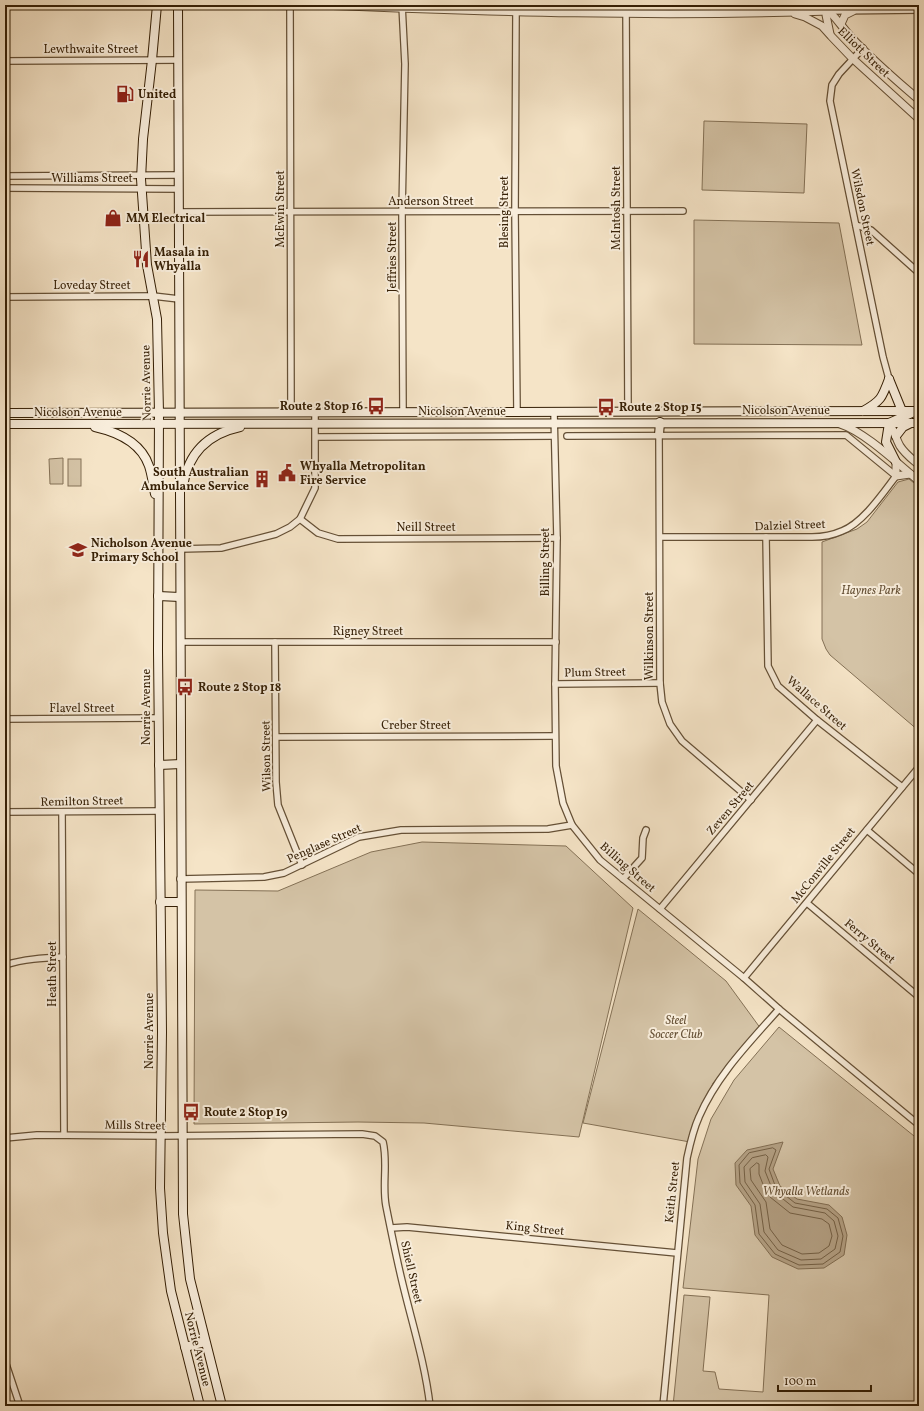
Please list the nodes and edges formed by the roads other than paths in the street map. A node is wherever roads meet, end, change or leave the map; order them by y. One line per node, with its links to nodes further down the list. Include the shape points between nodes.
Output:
1 (157, 5): 19 (main road, Norrie Avenue)
2 (178, 5): 20 (main road, Norrie Avenue)
3 (290, 5): 32 (street, McEwin Street)
4 (320, 5): 8 (street)
5 (626, 5): 14 (street, McIntosh Street)
6 (822, 5): 11 (street, Elliott Street)
7 (836, 5): 11 (street)
8 (402, 7): 12 (street); 33 (street, Jeffries Street, via 405,64)
9 (853, 10): 10 (street); 11 (street); 15 (street, via 845,16)
10 (919, 10)
11 (830, 11): 13 (street); 15 (street, Elliott Street); 16 (street, via 826,16)
12 (516, 12): 14 (street); 34 (street, Blesing Street)
13 (787, 12): 14 (street); 16 (street, Elliott Street, via 813,21)
14 (626, 14): 35 (street, McIntosh Street)
15 (841, 24): 17 (street, Elliott Street)
16 (831, 36): 18 (street, Elliott Street)
17 (863, 48): 18 (street, Wilsdon Street); 22 (street, Elliott Street)
18 (852, 58): 23 (street, Elliott Street); 36 (street, Wilsdon Street, via 832,85 830,101)
19 (152, 60): 20 (street, Lewthwaite Street); 21 (street, Lewthwaite Street); 24 (main road, Norrie Avenue)
20 (178, 60): 25 (main road, Norrie Avenue)
21 (5, 61)
22 (919, 100)
23 (919, 119)
24 (141, 175): 25 (street, Williams Street); 26 (street, Williams Street); 28 (main road, Norrie Avenue)
25 (179, 175): 29 (main road, Norrie Avenue)
26 (5, 176)
27 (5, 188): 28 (street, Williams Street)
28 (142, 189): 29 (street, Williams Street); 38 (main road, Norrie Avenue, via 147,265)
29 (179, 189): 31 (main road, Norrie Avenue)
30 (683, 211): 35 (street, Anderson Street)
31 (179, 212): 32 (street, Anderson Street); 40 (main road, Norrie Avenue)
32 (291, 212): 33 (street, Anderson Street); 44 (street, McEwin Street)
33 (402, 212): 34 (street, Anderson Street); 46 (street, Jeffries Street)
34 (515, 212): 35 (street, Anderson Street); 47 (street, Blesing Street)
35 (627, 212): 49 (street, McIntosh Street)
36 (856, 226): 37 (street, via 871,230); 41 (street, Wilsdon Street)
37 (919, 273)
38 (153, 296): 39 (street, Loveday Street); 40 (street, Loveday Street); 54 (main road, Norrie Avenue, via 157,319)
39 (5, 297)
40 (179, 299): 55 (main road, Norrie Avenue)
41 (889, 379): 42 (main road); 52 (main road, via 882,396 875,404)
42 (902, 411): 43 (main road, Nicolson Avenue); 52 (main road, Nicolson Avenue)
43 (918, 411): 60 (main road)
44 (292, 412): 45 (main road, Nicolson Avenue); 55 (main road, Nicolson Avenue)
45 (315, 412): 46 (main road, Nicolson Avenue); 67 (street)
46 (403, 412): 47 (main road, Nicolson Avenue)
47 (517, 412): 48 (main road, Nicolson Avenue)
48 (554, 412): 49 (main road, Nicolson Avenue); 59 (street, Billing Street)
49 (628, 412): 50 (main road, Nicolson Avenue)
50 (724, 412): 51 (main road, Nicolson Avenue); 57 (main road)
51 (849, 412): 52 (main road, Nicolson Avenue); 60 (main road, via 879,416)
52 (861, 412)
53 (5, 413): 54 (main road, Nicolson Avenue)
54 (159, 413): 55 (main road, Nicolson Avenue); 64 (main road, Norrie Avenue)
55 (179, 413): 65 (main road, Norrie Avenue)
56 (660, 422): 57 (main road, Nicolson Avenue); 59 (main road, Nicolson Avenue); 68 (main road)
57 (724, 422): 58 (main road, Nicolson Avenue)
58 (836, 422): 60 (main road, Nicolson Avenue); 73 (street, via 862,434)
59 (554, 423): 67 (main road, Nicolson Avenue); 70 (street, Billing Street)
60 (889, 423): 61 (main road, Nicolson Avenue); 72 (street); 73 (main road, via 886,442)
61 (915, 423): 72 (main road, via 903,427)
62 (5, 424): 63 (main road, Nicolson Avenue)
63 (84, 424): 64 (main road, Nicolson Avenue); 79 (main road, via 126,438 140,450 149,466)
64 (159, 424): 65 (main road, Nicolson Avenue); 79 (main road, Norrie Avenue)
65 (179, 424): 66 (main road, Nicolson Avenue); 78 (main road, Norrie Avenue)
66 (252, 424): 67 (main road, Nicolson Avenue); 78 (main road, via 231,429 203,444 190,462)
67 (316, 424): 69 (street)
68 (659, 435): 71 (street, Nicolson Avenue); 76 (street, Nicolson Avenue, via 846,435); 81 (street, Wilkinson Street)
69 (316, 436): 70 (street, Nicolson Avenue); 80 (street, via 315,488)
70 (554, 436): 83 (street, Billing Street)
71 (567, 436)
72 (896, 436): 74 (street, via 908,456)
73 (896, 462): 75 (street); 76 (street)
74 (919, 465)
75 (910, 474): 76 (street); 77 (street)
76 (896, 476): 82 (street, Dalziel Street, via 855,523 843,531 812,538)
77 (919, 481)
78 (180, 508): 84 (main road, Norrie Avenue)
79 (158, 511): 85 (main road, Norrie Avenue)
80 (300, 519): 83 (street, Neill Street, via 318,533 338,539); 84 (street, via 276,534 221,548)
81 (660, 537): 82 (street, Dalziel Street); 90 (street, Wilkinson Street)
82 (766, 537): 94 (street, Wallace Street, via 768,666 778,686)
83 (557, 538): 89 (street, Billing Street)
84 (180, 549): 86 (main road, Norrie Avenue)
85 (158, 596): 86 (main road); 92 (main road, Norrie Avenue)
86 (180, 597): 87 (main road, Norrie Avenue)
87 (180, 642): 88 (street, Rigney Street); 97 (main road, Norrie Avenue)
88 (276, 642): 89 (street, Rigney Street); 95 (street, Wilson Street)
89 (556, 642): 91 (street, Billing Street)
90 (660, 682): 91 (street, Plum Street); 101 (street, Wilkinson Street, via 662,702 670,724 682,741)
91 (555, 684): 96 (street, Billing Street)
92 (158, 718): 93 (street, Flavel Street); 98 (main road, Norrie Avenue)
93 (5, 719)
94 (817, 720): 100 (street, Wallace Street); 101 (street, Zeven Street)
95 (276, 736): 96 (street, Creber Street); 108 (street, Wilson Street, via 278,805)
96 (555, 736): 105 (street, Billing Street, via 559,790)
97 (181, 764): 98 (main road); 110 (main road, Norrie Avenue)
98 (159, 765): 102 (main road, Norrie Avenue)
99 (919, 767): 100 (street, McConville Street)
100 (902, 787): 107 (street, McConville Street)
101 (751, 800): 115 (street, Zeven Street)
102 (160, 811): 104 (street, Remilton Street); 112 (main road, Norrie Avenue)
103 (5, 812): 104 (street, Remilton Street)
104 (62, 812): 116 (street, Heath Street)
105 (572, 824): 108 (street, Penglase Street, via 548,829 401,830 379,833 359,838); 111 (street, Billing Street, via 600,860)
106 (646, 830): 111 (street, via 642,838 642,858)
107 (867, 830): 109 (street); 114 (street, McConville Street)
108 (302, 865): 110 (street, Penglase Street, via 284,873 264,876)
109 (919, 874)
110 (180, 879): 113 (main road, Norrie Avenue)
111 (623, 879): 115 (street, Billing Street)
112 (160, 902): 113 (main road); 123 (main road, Norrie Avenue)
113 (180, 902): 124 (main road, Norrie Avenue)
114 (807, 903): 118 (street, McConville Street); 119 (street, Ferry Street)
115 (660, 909): 118 (street, Billing Street)
116 (63, 957): 117 (street, via 16,961); 122 (street, Heath Street)
117 (5, 965)
118 (744, 978): 120 (street, Billing Street)
119 (919, 997)
120 (779, 1009): 121 (street, Billing Street); 128 (street, Keith Street, via 727,1070 712,1091 699,1117 686,1158)
121 (919, 1125)
122 (64, 1135): 123 (street, Mills Street); 125 (street, Mills Street)
123 (160, 1136): 124 (street, Mills Street); 130 (main road, Norrie Avenue, via 163,1233 171,1291)
124 (182, 1136): 126 (street, Mills Street, via 362,1134 375,1136); 129 (main road, Norrie Avenue, via 183,1214 190,1279)
125 (5, 1138)
126 (383, 1142): 127 (street, Shiell Street, via 386,1152 386,1204)
127 (391, 1228): 128 (street, King Street, via 407,1227); 135 (street, Shiell Street, via 421,1351)
128 (677, 1253): 136 (street, Keith Street)
129 (205, 1342): 130 (main road); 134 (main road, Norrie Avenue)
130 (185, 1347): 133 (main road, Norrie Avenue)
131 (5, 1361): 132 (street)
132 (20, 1406)
133 (200, 1406)
134 (222, 1406)
135 (430, 1406)
136 (663, 1406)

